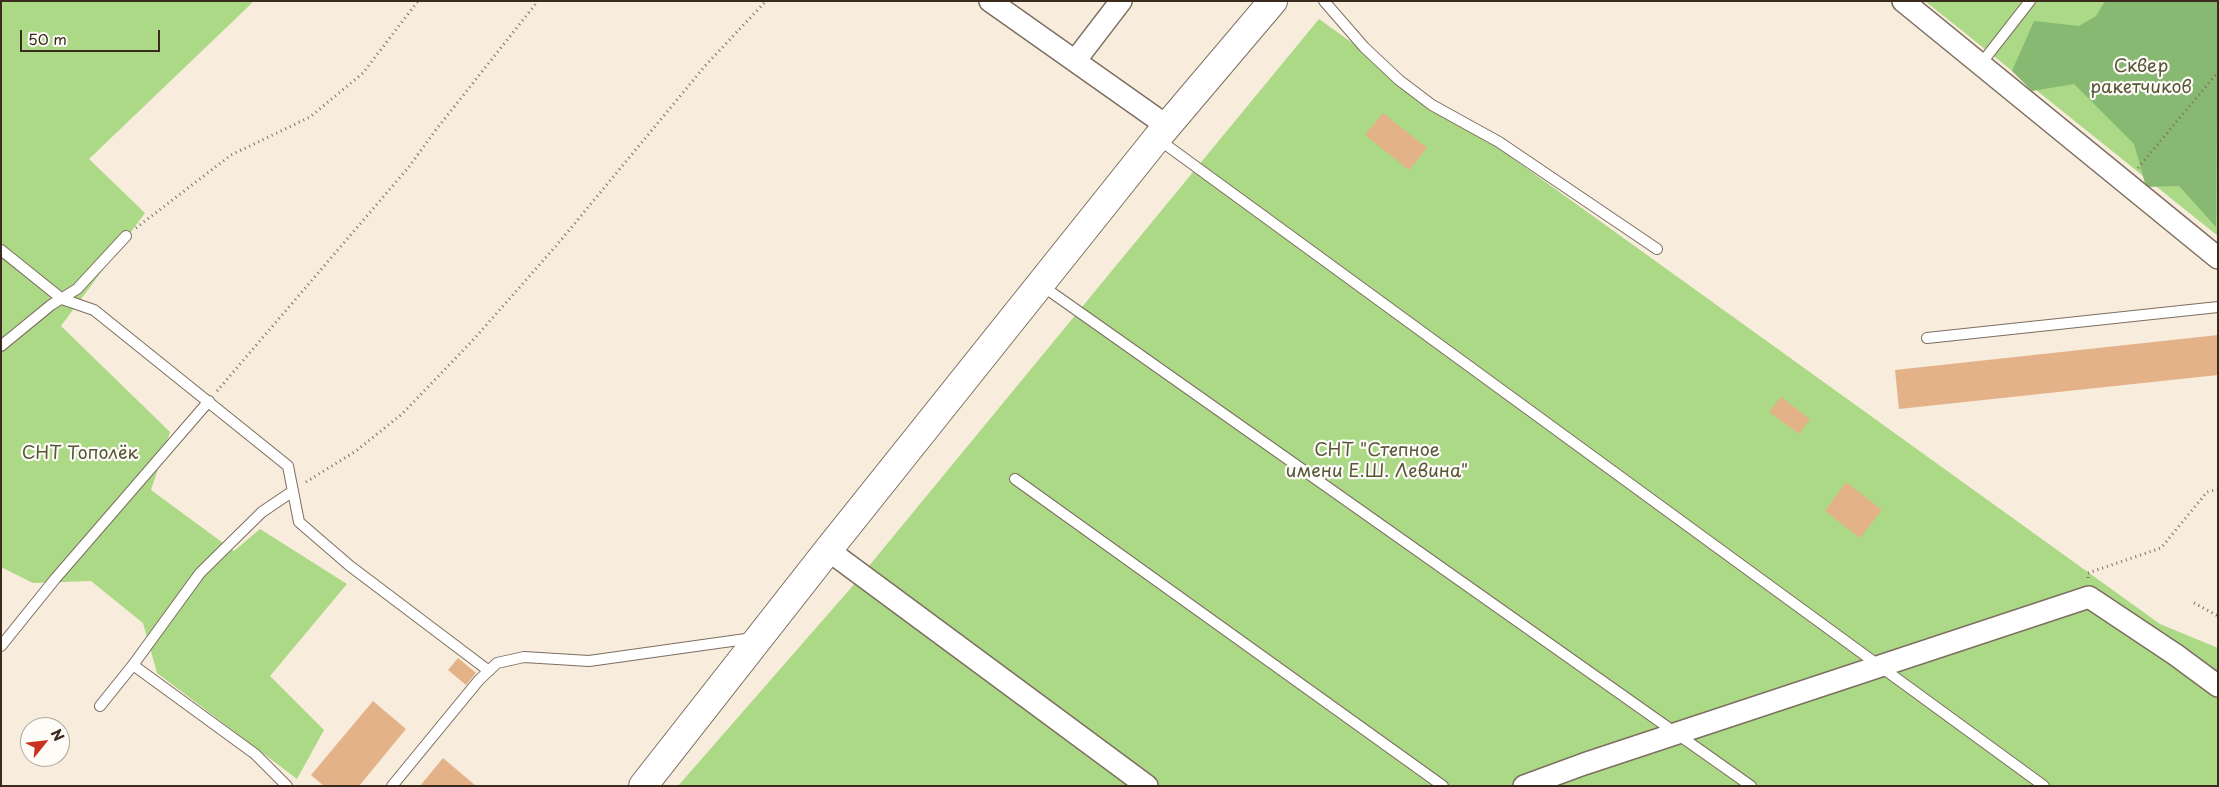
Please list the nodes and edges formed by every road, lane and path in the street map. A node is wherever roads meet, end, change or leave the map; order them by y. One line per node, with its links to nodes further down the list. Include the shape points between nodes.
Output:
1 (418, 1): 15 (path, via 363,73 310,117 231,156)
2 (538, 1): 24 (path, via 408,168)
3 (766, 1): 27 (path, via 706,66 493,318 402,414 356,451)
4 (990, 1): 10 (street)
5 (1121, 1): 10 (street)
6 (1272, 1): 13 (street)
7 (1324, 1): 16 (lane, via 1364,47 1432,105 1499,142)
8 (1903, 1): 11 (street)
9 (2030, 1): 11 (lane)
10 (1075, 60): 13 (street)
11 (1980, 65): 14 (street)
12 (2218, 72): 14 (path)
13 (1162, 132): 19 (street); 35 (lane)
14 (2125, 183): 18 (street)
15 (126, 236): 20 (lane, via 76,289)
16 (1657, 249)
17 (1, 250): 20 (lane)
18 (2218, 258)
19 (1040, 284): 28 (street); 39 (lane)
20 (62, 298): 23 (lane); 24 (lane, via 94,310)
21 (2218, 307): 22 (lane)
22 (1927, 338)
23 (1, 346)
24 (208, 401): 27 (lane, via 288,466); 33 (lane, via 54,579)
25 (1015, 479): 44 (lane)
26 (2218, 489): 29 (path, via 2207,492 2161,548 2088,573)
27 (293, 491): 34 (lane, via 262,512 200,574); 36 (lane, via 299,522 350,566)
28 (828, 550): 32 (street); 43 (street)
29 (2089, 597): 35 (street); 37 (street)
30 (2194, 603): 31 (path)
31 (2218, 616)
32 (759, 637): 36 (lane, via 589,660 524,657 496,663); 42 (street)
33 (1, 646)
34 (133, 665): 38 (lane); 40 (lane, via 255,754)
35 (1880, 667): 39 (street); 47 (lane)
36 (489, 671): 41 (lane)
37 (2218, 686)
38 (100, 706)
39 (1680, 734): 45 (street); 46 (lane)
40 (287, 786)
41 (392, 786)
42 (643, 786)
43 (1147, 786)
44 (1443, 786)
45 (1524, 786)
46 (1751, 786)
47 (2044, 786)

